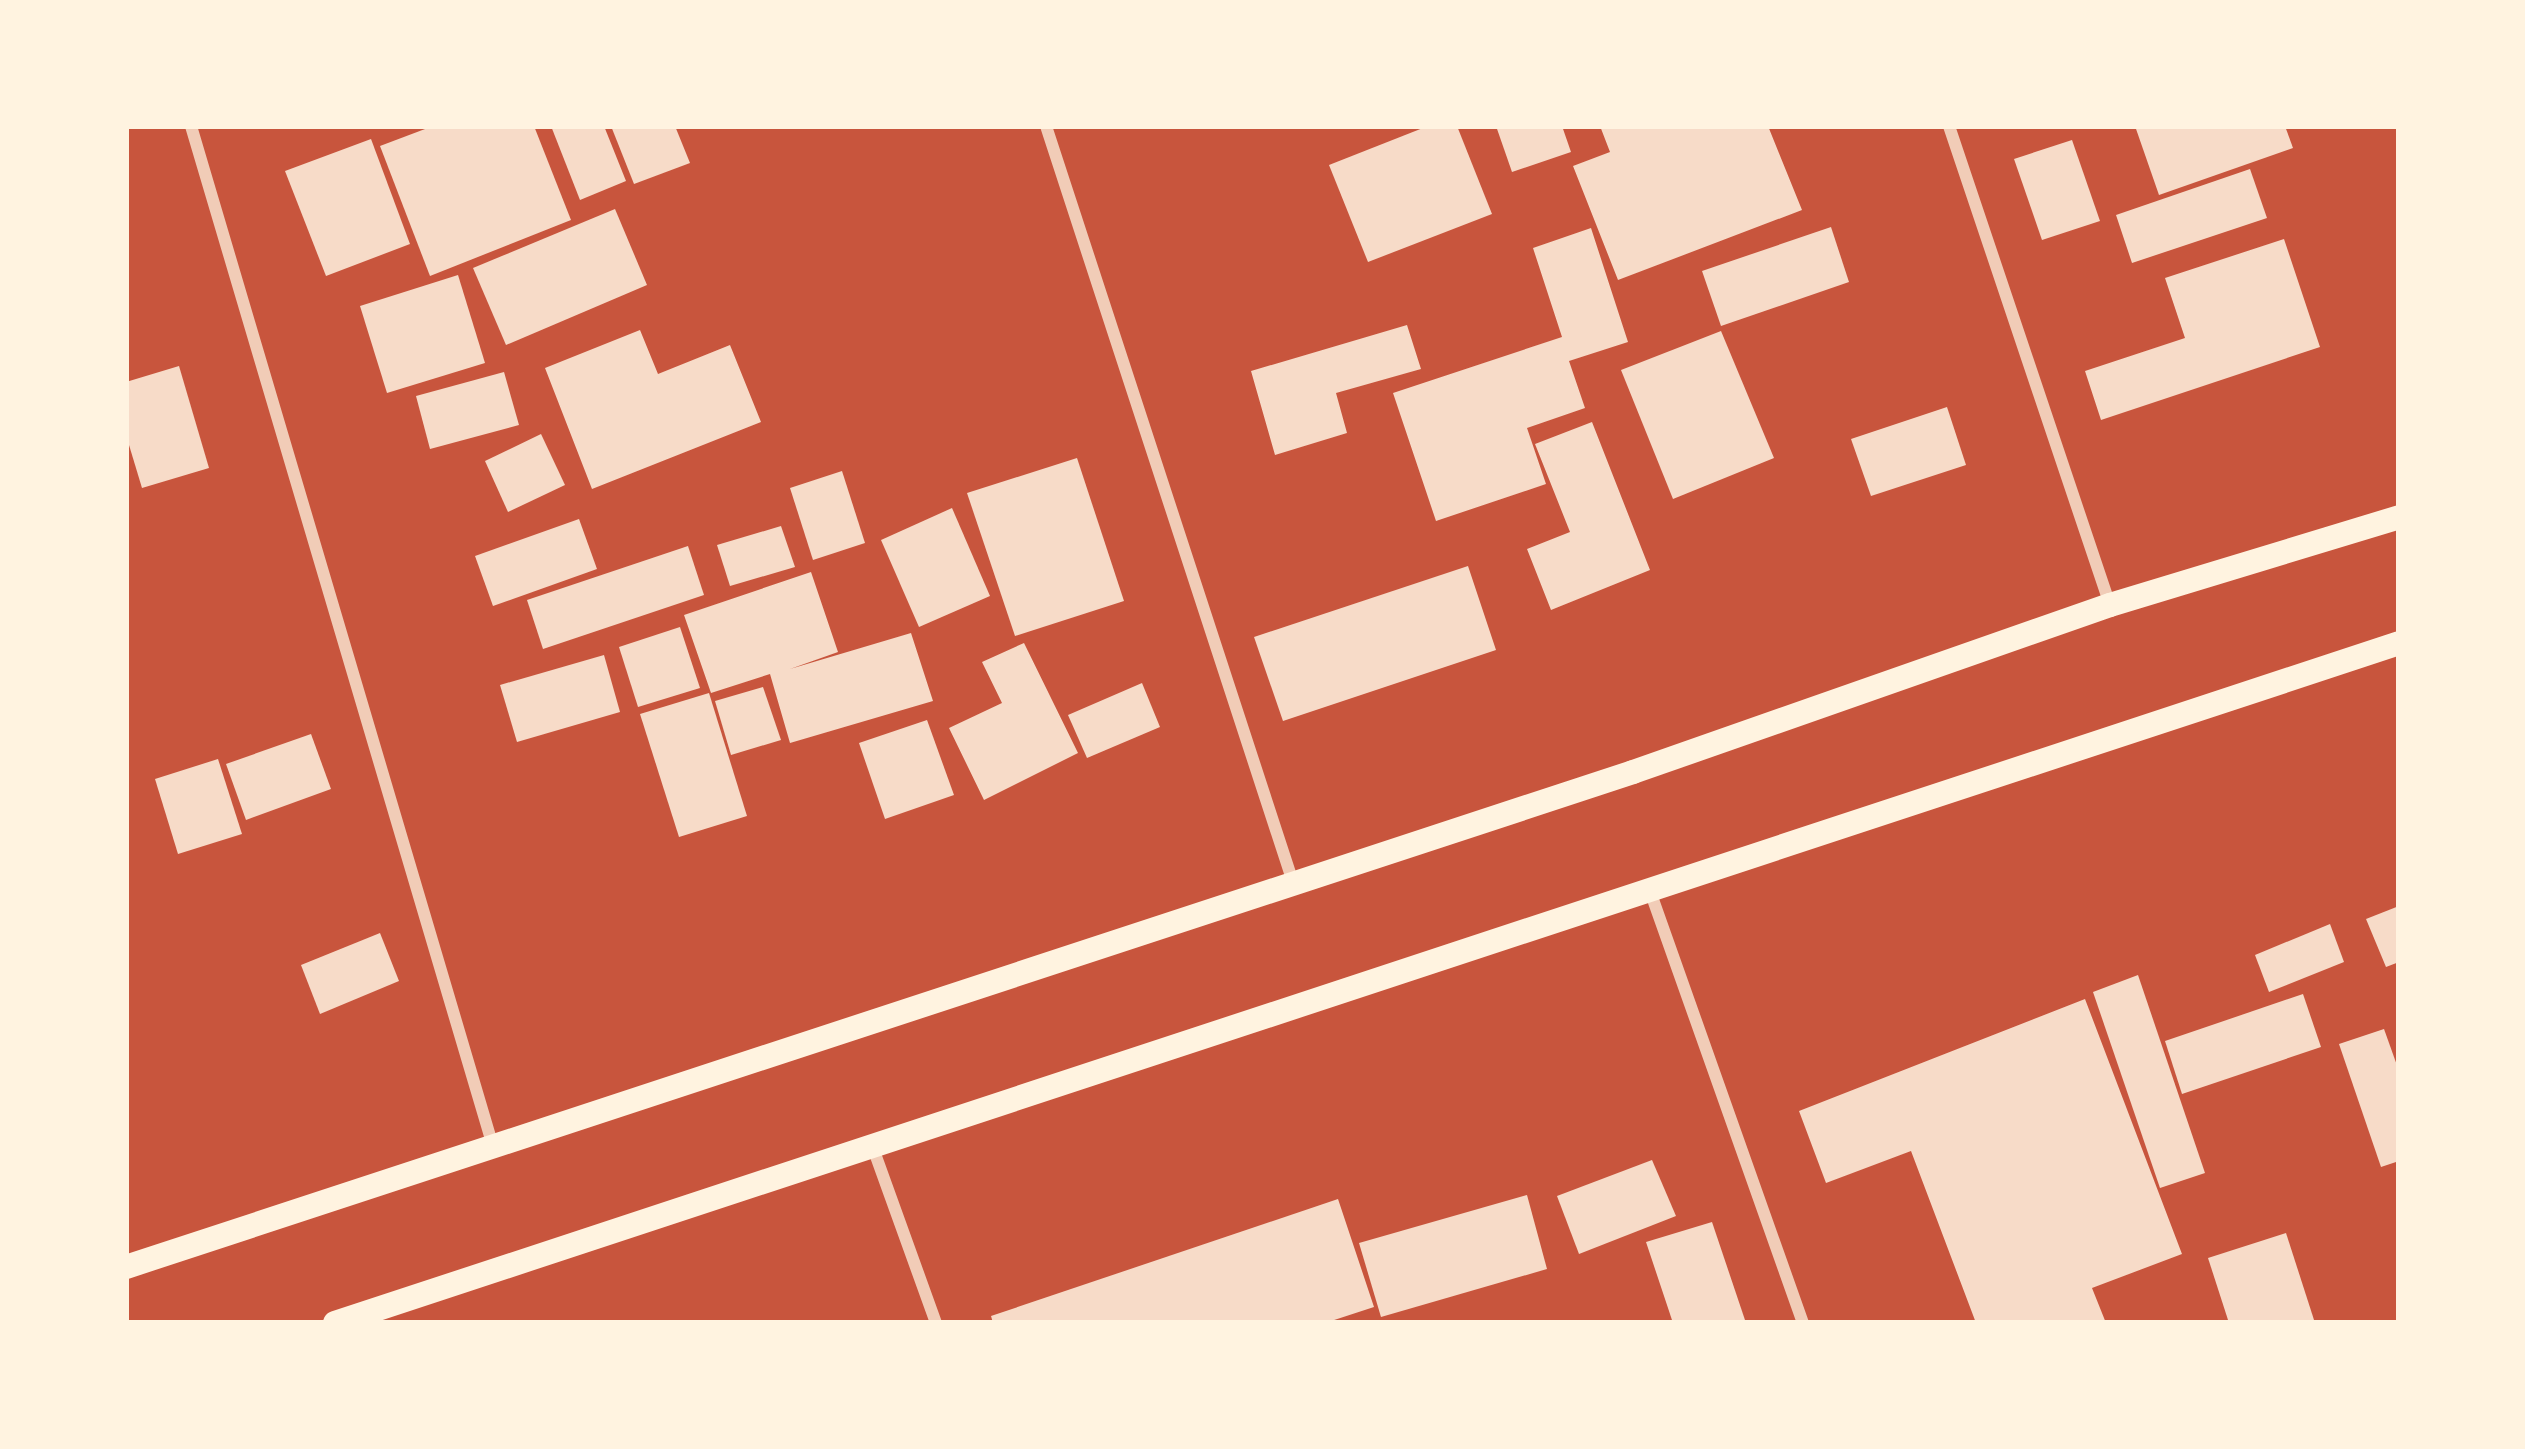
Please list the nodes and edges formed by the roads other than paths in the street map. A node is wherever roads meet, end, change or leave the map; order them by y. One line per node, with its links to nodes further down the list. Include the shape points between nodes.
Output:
1 (191, 126): 9 (street)
2 (1046, 126): 7 (street)
3 (1949, 126): 5 (street)
4 (2399, 517): 5 (main road)
5 (2110, 604): 7 (main road, via 1633,772)
6 (2399, 643): 8 (main road)
7 (1292, 879): 9 (main road)
8 (1650, 891): 10 (main road); 14 (street)
9 (492, 1143): 11 (main road)
10 (873, 1148): 12 (main road); 13 (street)
11 (126, 1267)
12 (335, 1323)
13 (936, 1323)
14 (1803, 1323)

